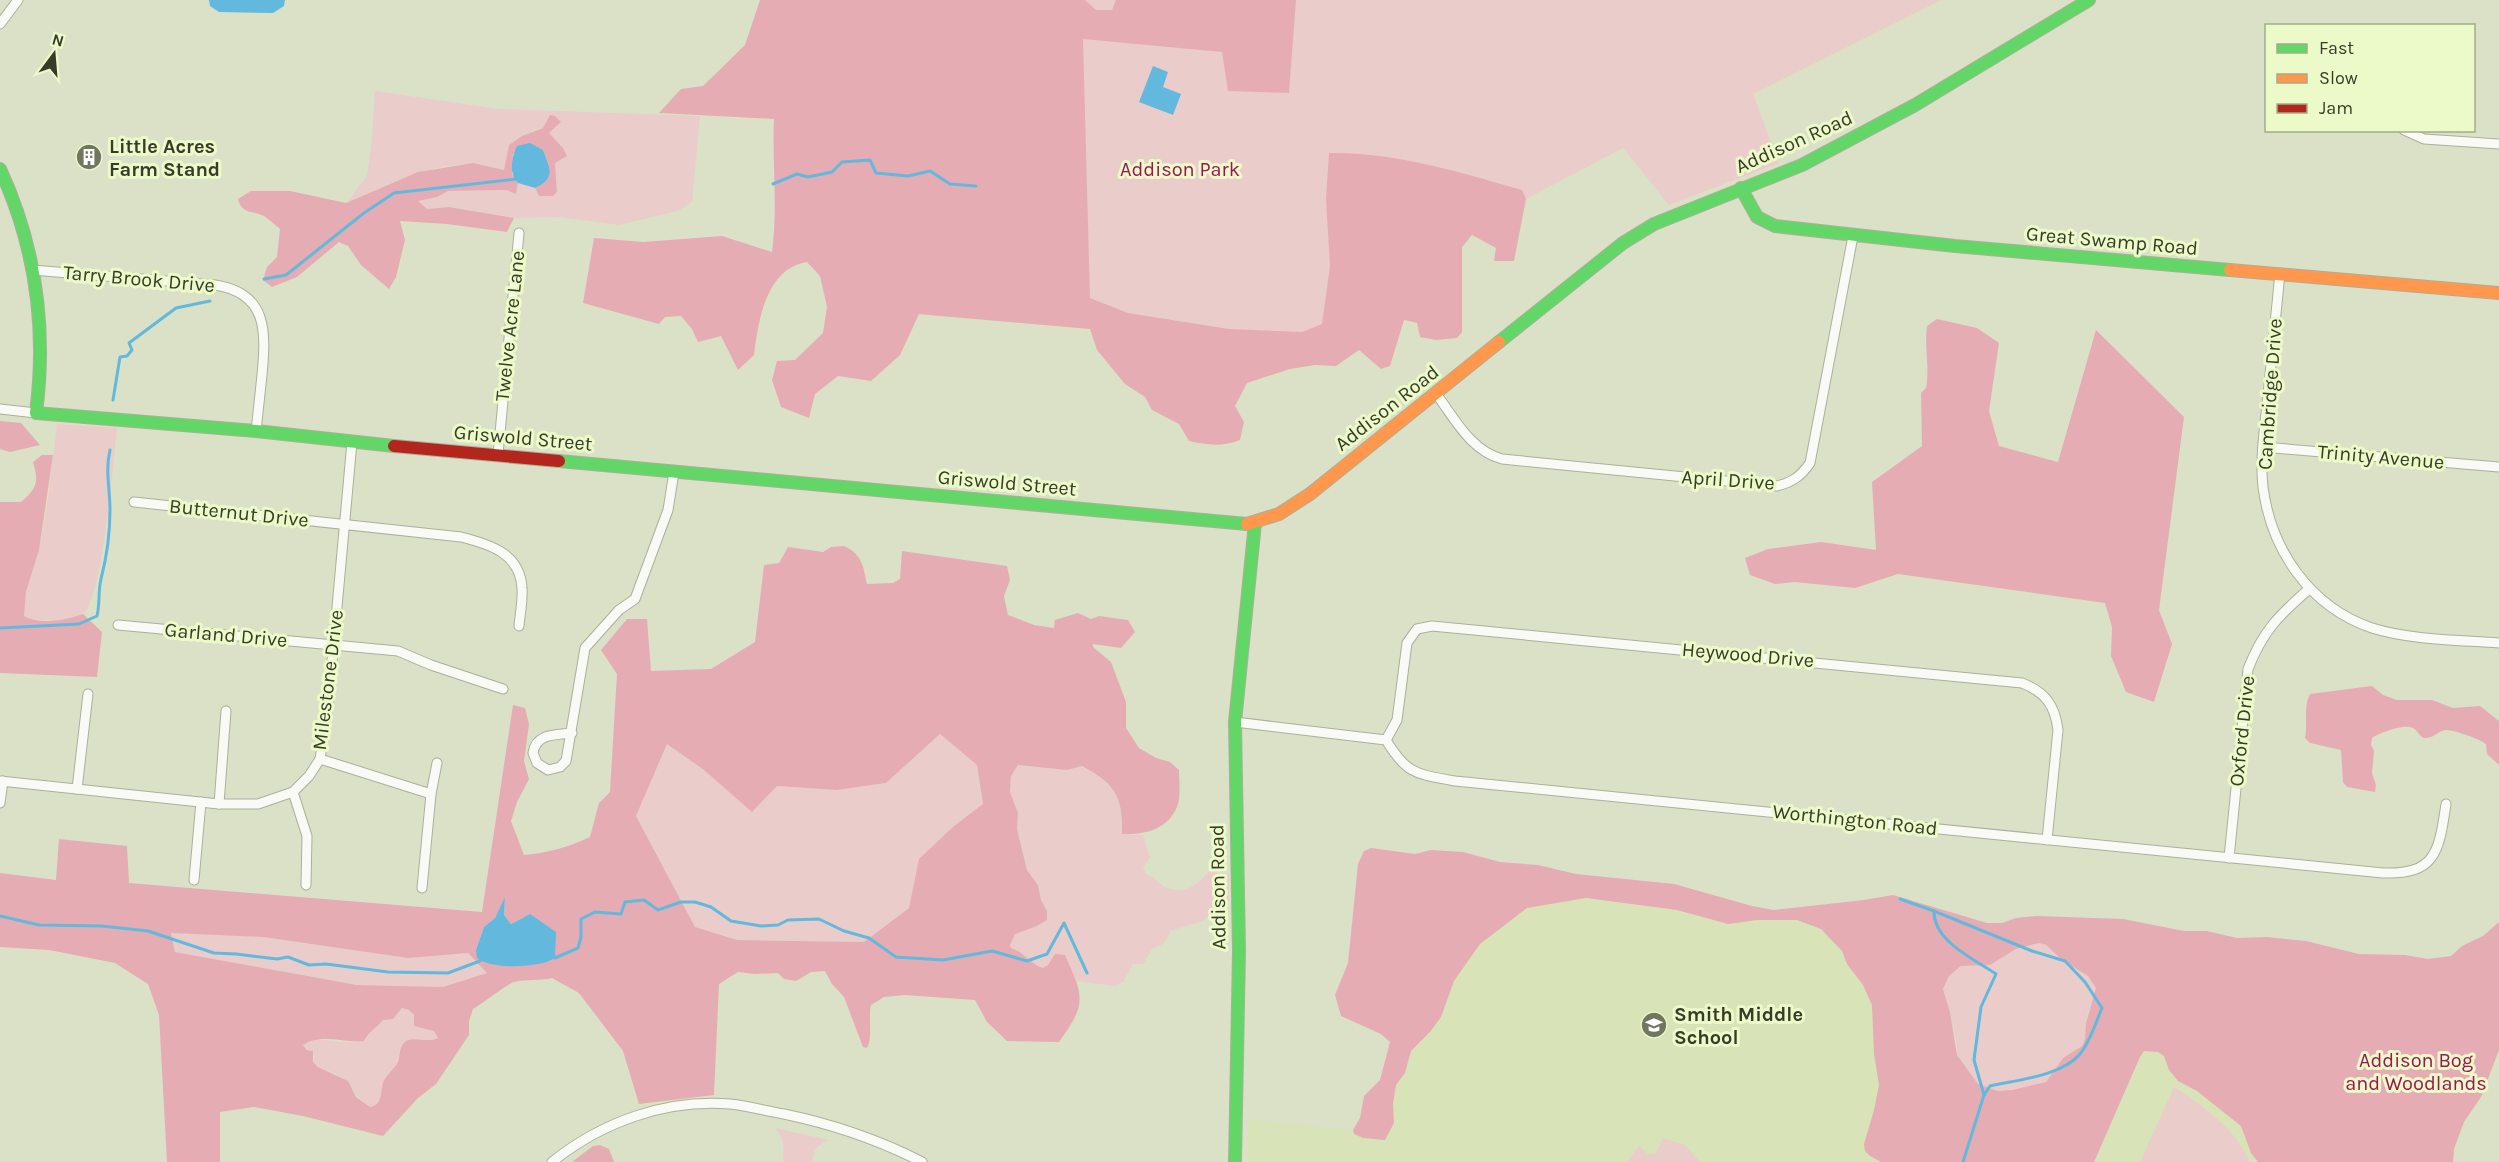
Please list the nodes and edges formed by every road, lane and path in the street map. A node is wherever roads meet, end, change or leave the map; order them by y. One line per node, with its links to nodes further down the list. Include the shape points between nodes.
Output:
1 (2089, 0): 7 (main road, Addison Road, via 1915,105 1802,165)
2 (12, 2): 3 (street)
3 (0, 24)
4 (2408, 132): 5 (street, via 2424,139)
5 (2499, 144)
6 (0, 170): 10 (main road, via 20,215)
7 (1741, 188): 9 (main road, Great Swamp Road, via 1754,213 1768,224); 13 (main road, Addison Road, via 1654,224 1623,243)
8 (519, 232): 19 (street, Twelve Acre Lane)
9 (1853, 236): 11 (main road, Great Swamp Road, via 2108,262); 13 (street, April Drive, via 1810,463 1790,483 1777,486 1489,456 1476,446)
10 (32, 270): 15 (main road, via 42,338); 16 (street, Tarry Brook Drive, via 215,285 241,293 254,303 264,330)
11 (2280, 273): 12 (main road, Great Swamp Road); 18 (street, Cambridge Drive)
12 (2499, 293)
13 (1437, 395): 23 (main road, Addison Road, via 1311,492 1277,515)
14 (0, 409): 15 (street)
15 (36, 413): 16 (main road, Griswold Street)
16 (256, 431): 17 (main road, Griswold Street)
17 (352, 442): 19 (main road, Griswold Street); 24 (street, Milestone Drive)
18 (2263, 447): 20 (street, Trinity Avenue); 25 (street, Cambridge Drive, via 2268,518 2278,543)
19 (498, 454): 21 (main road, Griswold Street)
20 (2499, 467)
21 (674, 472): 23 (main road, Griswold Street); 34 (street, via 668,510 635,599 619,610 585,648)
22 (134, 502): 24 (street, Butternut Drive)
23 (1256, 523): 33 (main road, Addison Road)
24 (344, 525): 27 (street, Butternut Drive, via 461,537 492,545 508,556 517,572 522,587); 29 (street, Milestone Drive)
25 (2309, 590): 28 (street, Cambridge Drive, via 2371,628); 47 (street, Oxford Drive, via 2270,626 2248,669)
26 (118, 625): 29 (street, Garland Drive)
27 (519, 626)
28 (2499, 643)
29 (334, 644): 30 (street, Garland Drive, via 398,651); 36 (street, Milestone Drive)
30 (503, 689)
31 (88, 694): 39 (street)
32 (226, 711): 44 (street)
33 (1235, 722): 35 (street); 53 (main road, Addison Road, via 1239,973)
34 (572, 733): 34 (street, via 542,738 534,747 537,763 548,770 564,764)
35 (1386, 740): 46 (street, Worthington Road, via 1400,762 1417,772 1455,781); 46 (street, Heywood Drive, via 1397,720 1407,643 1417,629 1432,626 2022,683 2037,689 2056,712 2058,730)
36 (320, 759): 40 (street, Milestone Drive); 41 (street)
37 (437, 763): 41 (street)
38 (2, 781): 39 (street, Milestone Drive); 43 (street)
39 (77, 789): 42 (street, Milestone Drive)
40 (293, 792): 44 (street, Milestone Drive, via 258,804); 49 (street, via 307,836)
41 (431, 794): 50 (street)
42 (201, 802): 44 (street, Milestone Drive); 48 (street)
43 (0, 803)
44 (219, 804)
45 (2446, 804): 47 (street, Worthington Road, via 2440,845 2426,865 2404,873)
46 (2047, 840): 47 (street, Worthington Road)
47 (2229, 858)
48 (194, 880)
49 (306, 885)
50 (422, 888)
51 (552, 1162): 52 (street, via 616,1123 658,1109 710,1104 759,1108 808,1119 879,1142)
52 (922, 1162)
53 (1235, 1162)

